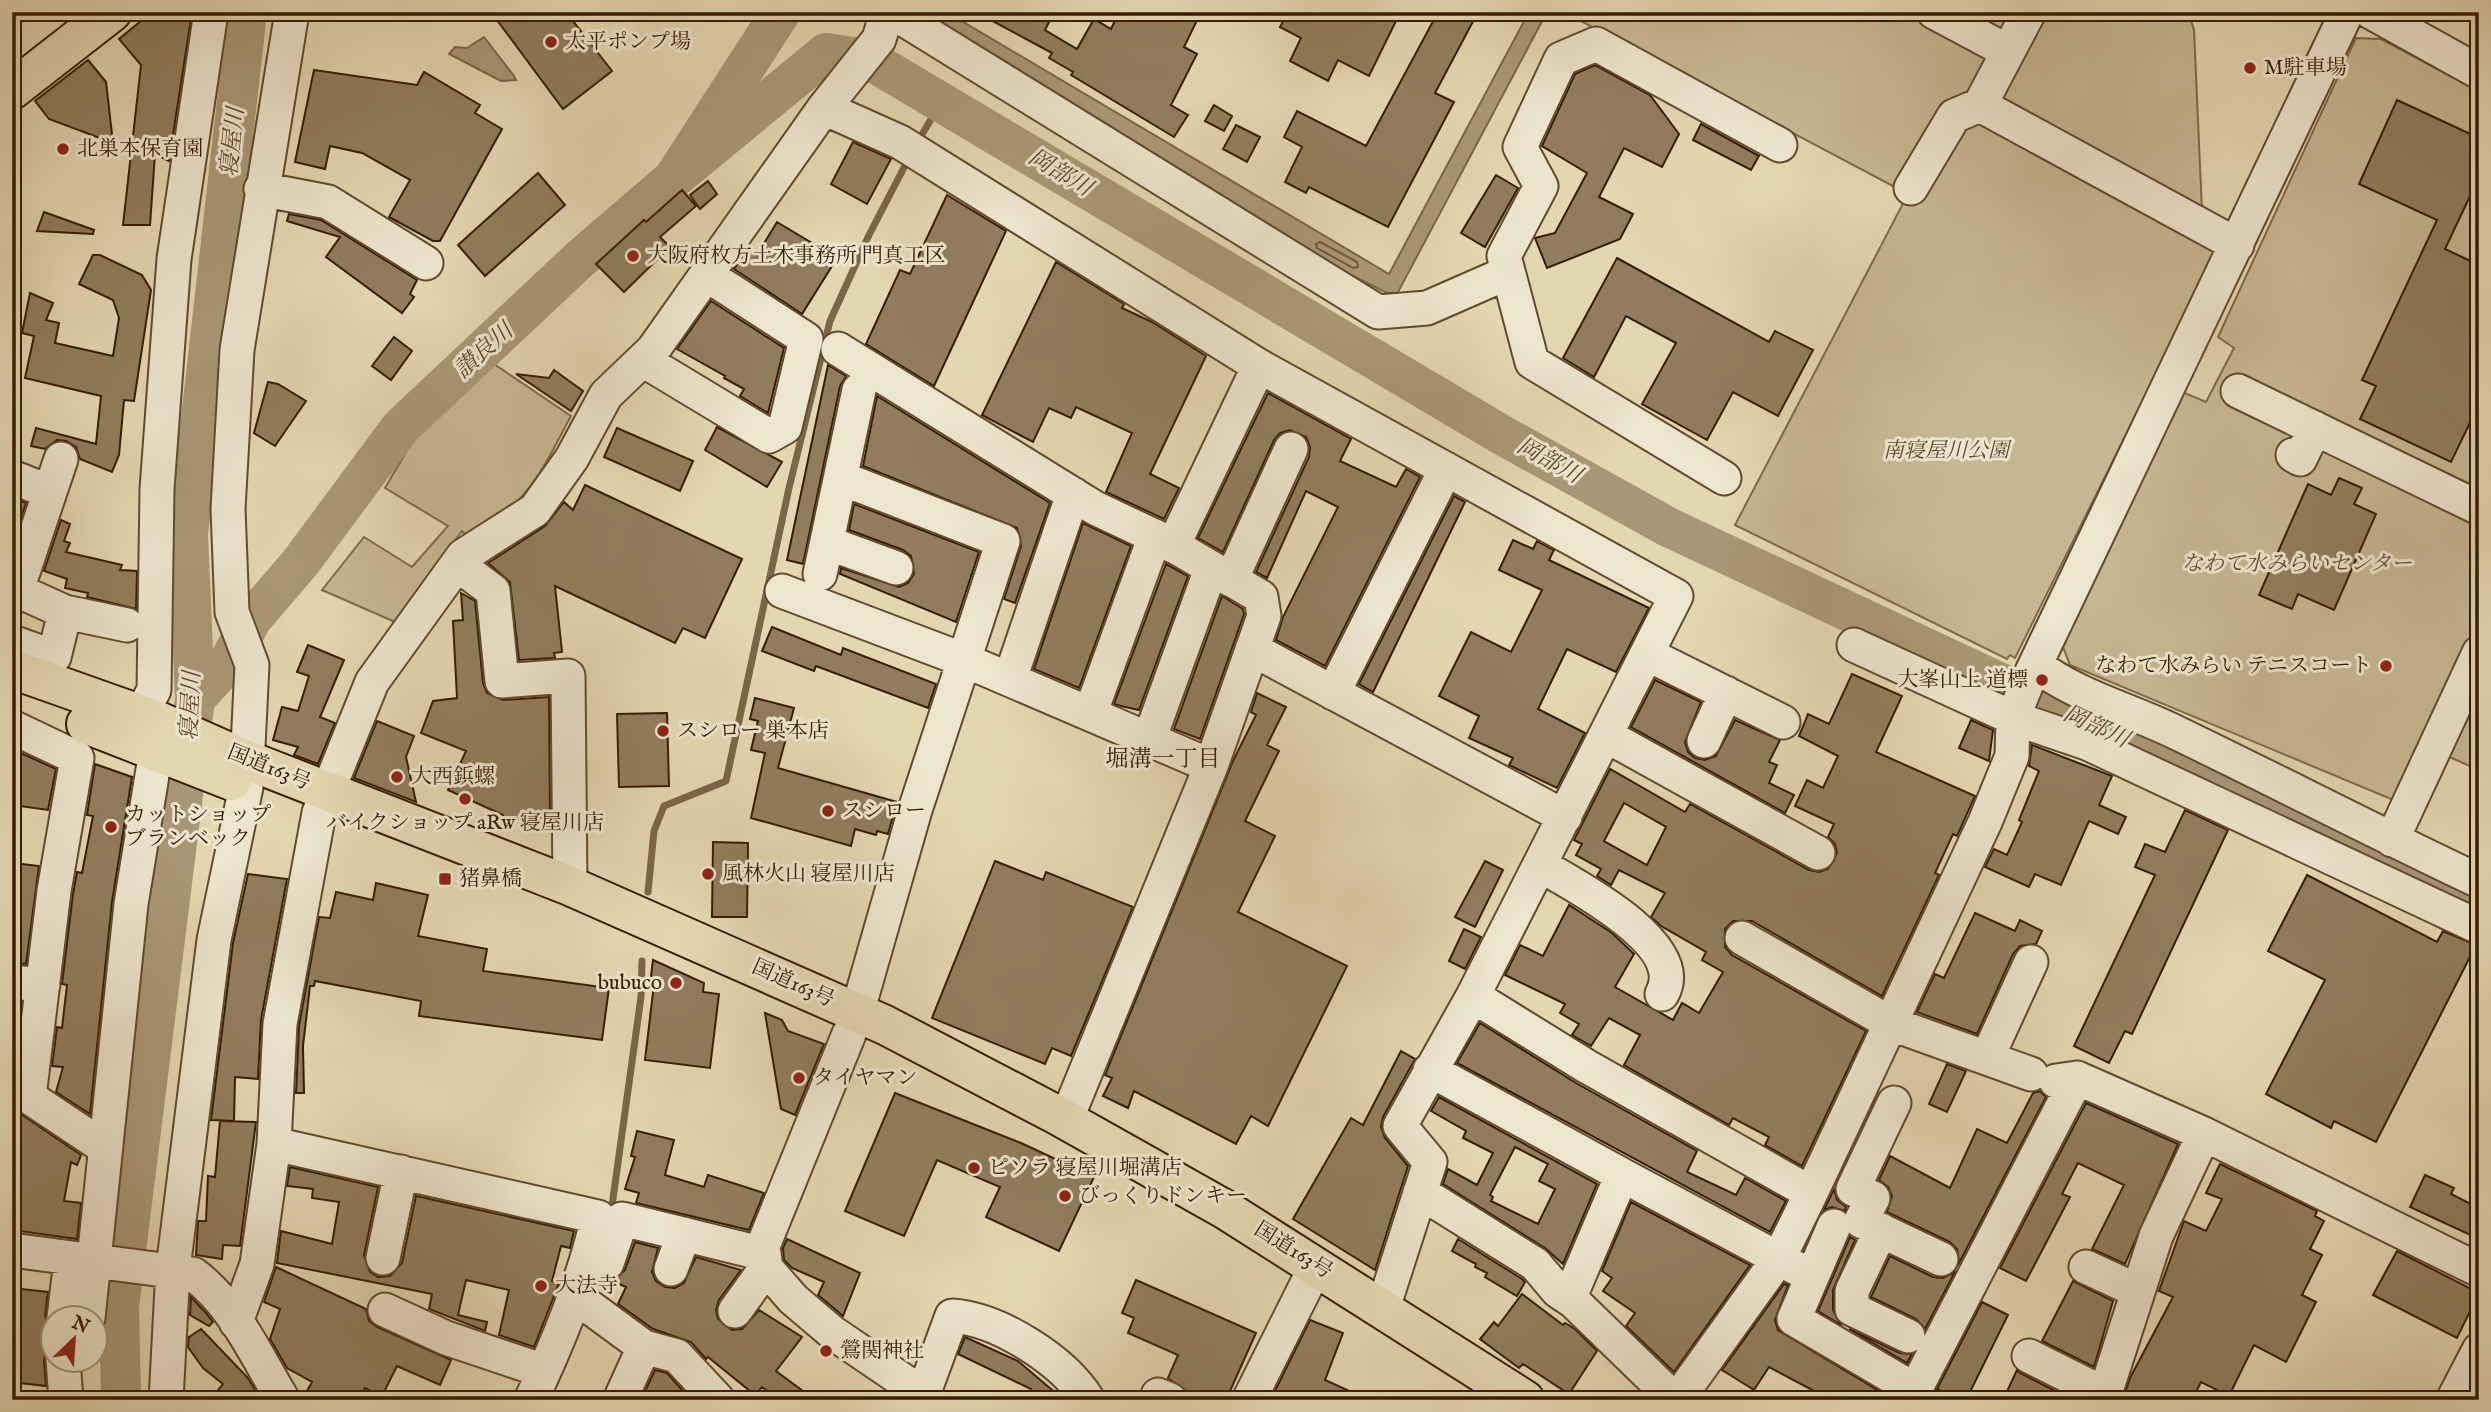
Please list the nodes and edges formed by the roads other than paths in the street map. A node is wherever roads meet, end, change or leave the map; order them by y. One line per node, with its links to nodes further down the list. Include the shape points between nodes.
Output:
1 (112, 12): 12 (main road)
2 (211, 12): 61 (street, via 174,260 157,489)
3 (292, 12): 17 (street)
4 (887, 12): 14 (street, via 878,39)
5 (892, 12): 20 (street, via 1378,312 1427,308)
6 (1934, 12): 10 (street)
7 (2029, 12): 10 (street)
8 (2347, 12): 18 (street)
9 (2371, 12): 11 (street)
10 (1999, 47): 13 (street)
11 (2479, 72)
12 (13, 88)
13 (1980, 105): 16 (street, via 1954,116); 18 (street)
14 (824, 108): 21 (street); 24 (street, via 913,150)
15 (1780, 145): 20 (street, via 1596,44 1561,59 1520,147 1541,186 1504,256)
16 (1911, 188)
17 (261, 189): 19 (street, via 328,202); 66 (street, via 237,350 228,509 232,612 252,665)
18 (2237, 245): 54 (street)
19 (426, 262)
20 (1507, 273): 33 (street, via 1532,362)
21 (706, 275): 23 (street); 23 (street, via 806,338 785,427 769,436)
22 (838, 349): 36 (street)
23 (643, 360): 39 (street, via 606,395 572,458 535,510)
24 (1259, 366): 31 (street); 38 (street)
25 (859, 390): 34 (street)
26 (2238, 391): 27 (street)
27 (2315, 428): 29 (street, via 2300,459); 37 (street)
28 (1291, 449): 41 (street)
29 (2293, 455)
30 (61, 459): 35 (street)
31 (1446, 470): 50 (street, via 1676,596); 55 (street)
32 (12, 477): 35 (street)
33 (1724, 478)
34 (843, 479): 40 (street, via 824,558); 51 (street, via 1003,541)
35 (50, 492): 42 (street)
36 (1073, 494): 38 (street); 53 (street)
37 (2479, 508)
38 (1164, 541): 41 (street); 58 (street)
39 (457, 564): 67 (street, via 372,682); 73 (street, via 493,591 502,681 568,676)
40 (896, 568)
41 (1221, 575): 48 (street, via 1261,597 1264,616); 63 (street)
42 (15, 589): 44 (street)
43 (782, 591): 51 (street)
44 (65, 612): 45 (street); 46 (street, via 54,657)
45 (127, 625)
46 (12, 642)
47 (1854, 645): 54 (street)
48 (1252, 649): 55 (street); 65 (street)
49 (2479, 653): 69 (street)
50 (1647, 654): 56 (street); 62 (street)
51 (964, 660): 53 (street); 80 (street)
52 (12, 669): 61 (main road, 国道163号)
53 (1010, 680): 58 (street)
54 (2023, 692): 69 (street, via 2059,682 2171,730); 74 (street, via 2087,743); 81 (street, via 2012,755)
55 (1333, 693): 68 (street)
56 (1726, 693): 59 (street); 64 (street)
57 (12, 695): 61 (main road, 国道163号)
58 (1090, 714): 63 (street)
59 (1783, 722)
60 (12, 727): 77 (street, via 77,758 54,891)
61 (151, 729): 66 (main road, 国道163号); 89 (street)
62 (1607, 736): 68 (street); 70 (street)
63 (1149, 740): 65 (street)
64 (1704, 741)
65 (1210, 766): 86 (street)
66 (245, 768): 67 (main road, 国道163号); 105 (street, via 215,940)
67 (323, 802): 73 (main road, 国道163号); 80 (main road, 国道163号, via 578,914); 88 (street, via 279,1024)
68 (1565, 817): 71 (street)
69 (2392, 840): 72 (street)
70 (1818, 853)
71 (1540, 865): 78 (street, via 1609,906 1641,933 1659,953 1667,972); 79 (street)
72 (2479, 881)
73 (570, 886): 80 (main road, 国道163号)
74 (2479, 927)
75 (1742, 937): 81 (street)
76 (2031, 962): 82 (street)
77 (27, 984): 89 (street, via 29,1097)
78 (1662, 994)
79 (1473, 996): 83 (street); 92 (street, via 1586,1066)
80 (853, 1023): 86 (main road, 国道163号); 103 (street, via 763,1246); 109 (main road, 国道163号, via 1049,1131)
81 (1892, 1024): 82 (street); 92 (street)
82 (1987, 1058): 84 (street)
83 (1430, 1070): 91 (street); 94 (street, via 1400,1126 1430,1161)
84 (2054, 1078): 87 (street); 108 (street, via 1915,1390 1794,1320)
85 (1894, 1103): 93 (street)
86 (1066, 1120): 115 (main road, 国道163号, via 1226,1210)
87 (2204, 1134): 107 (street); 110 (street, via 2156,1236)
88 (274, 1144): 90 (street); 118 (street, via 257,1264)
89 (104, 1147): 102 (street)
90 (401, 1172): 99 (street); 125 (street, via 598,1217 587,1264)
91 (1622, 1175): 100 (street); 111 (street, via 1572,1292)
92 (1815, 1184): 93 (street); 100 (street)
93 (1853, 1189): 96 (street, via 1873,1198 1861,1221)
94 (1420, 1192): 111 (street, via 1535,1264); 115 (street)
95 (1834, 1226): 108 (street)
96 (1881, 1230): 101 (street); 119 (street, via 1852,1291 1852,1309)
97 (684, 1234): 103 (street); 106 (street); 114 (street, via 622,1219)
98 (12, 1250): 102 (street)
99 (383, 1258)
100 (1779, 1258): 108 (street); 138 (street)
101 (1941, 1259)
102 (81, 1261): 105 (street); 112 (street); 113 (street)
103 (765, 1261): 117 (street); 126 (street, via 793,1298 833,1334)
104 (2085, 1267): 110 (street)
105 (173, 1269): 118 (street, via 193,1274 208,1285); 131 (street)
106 (671, 1269)
107 (2479, 1270)
108 (1813, 1276)
109 (1307, 1284): 128 (street); 136 (main road, 国道163号)
110 (2138, 1291): 127 (street)
111 (1573, 1301): 138 (street)
112 (68, 1304)
113 (86, 1304)
114 (591, 1308): 120 (street); 125 (street)
115 (1383, 1308): 137 (main road, 国道163号)
116 (385, 1310): 125 (street)
117 (735, 1311)
118 (236, 1322): 132 (street)
119 (1908, 1336)
120 (644, 1346): 133 (street); 134 (street, via 677,1356)
121 (2479, 1350): 139 (street)
122 (2029, 1356): 127 (street)
123 (64, 1374): 129 (street)
124 (84, 1374): 130 (street)
125 (541, 1390)
126 (921, 1397): 135 (street, via 952,1316 969,1317 1044,1352 1077,1382)
127 (2104, 1397)
128 (1251, 1399)
129 (66, 1400)
130 (82, 1400)
131 (166, 1400)
132 (283, 1400)
133 (620, 1400)
134 (718, 1400)
135 (1088, 1400)
136 (1484, 1400)
137 (1525, 1400)
138 (1676, 1400)
139 (2453, 1400)

